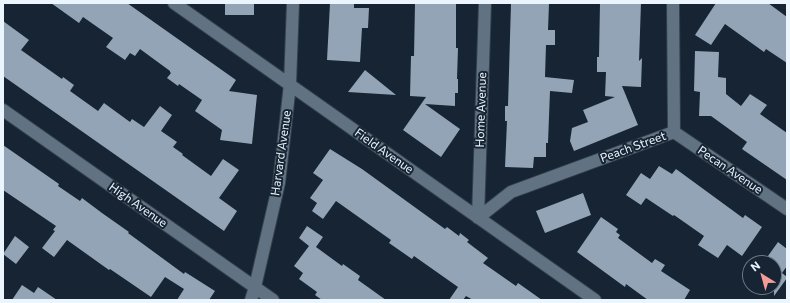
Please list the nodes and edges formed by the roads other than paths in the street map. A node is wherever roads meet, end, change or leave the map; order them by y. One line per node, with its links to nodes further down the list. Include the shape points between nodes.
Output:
1 (174, 3): 5 (street, Field Avenue)
2 (293, 3): 5 (street, Harvard Avenue)
3 (485, 3): 9 (street, Home Avenue)
4 (673, 3): 7 (street, Peach Street)
5 (290, 84): 9 (street, Field Avenue); 10 (street, Harvard Avenue, via 279,183)
6 (3, 110): 10 (street, High Avenue)
7 (674, 132): 8 (street, Pecan Avenue); 9 (street, Peach Street, via 510,192)
8 (787, 209)
9 (478, 218): 13 (street, Field Avenue)
10 (256, 287): 11 (street, Harvard Avenue); 12 (street, High Avenue)
11 (251, 300)
12 (274, 300)
13 (595, 300)

